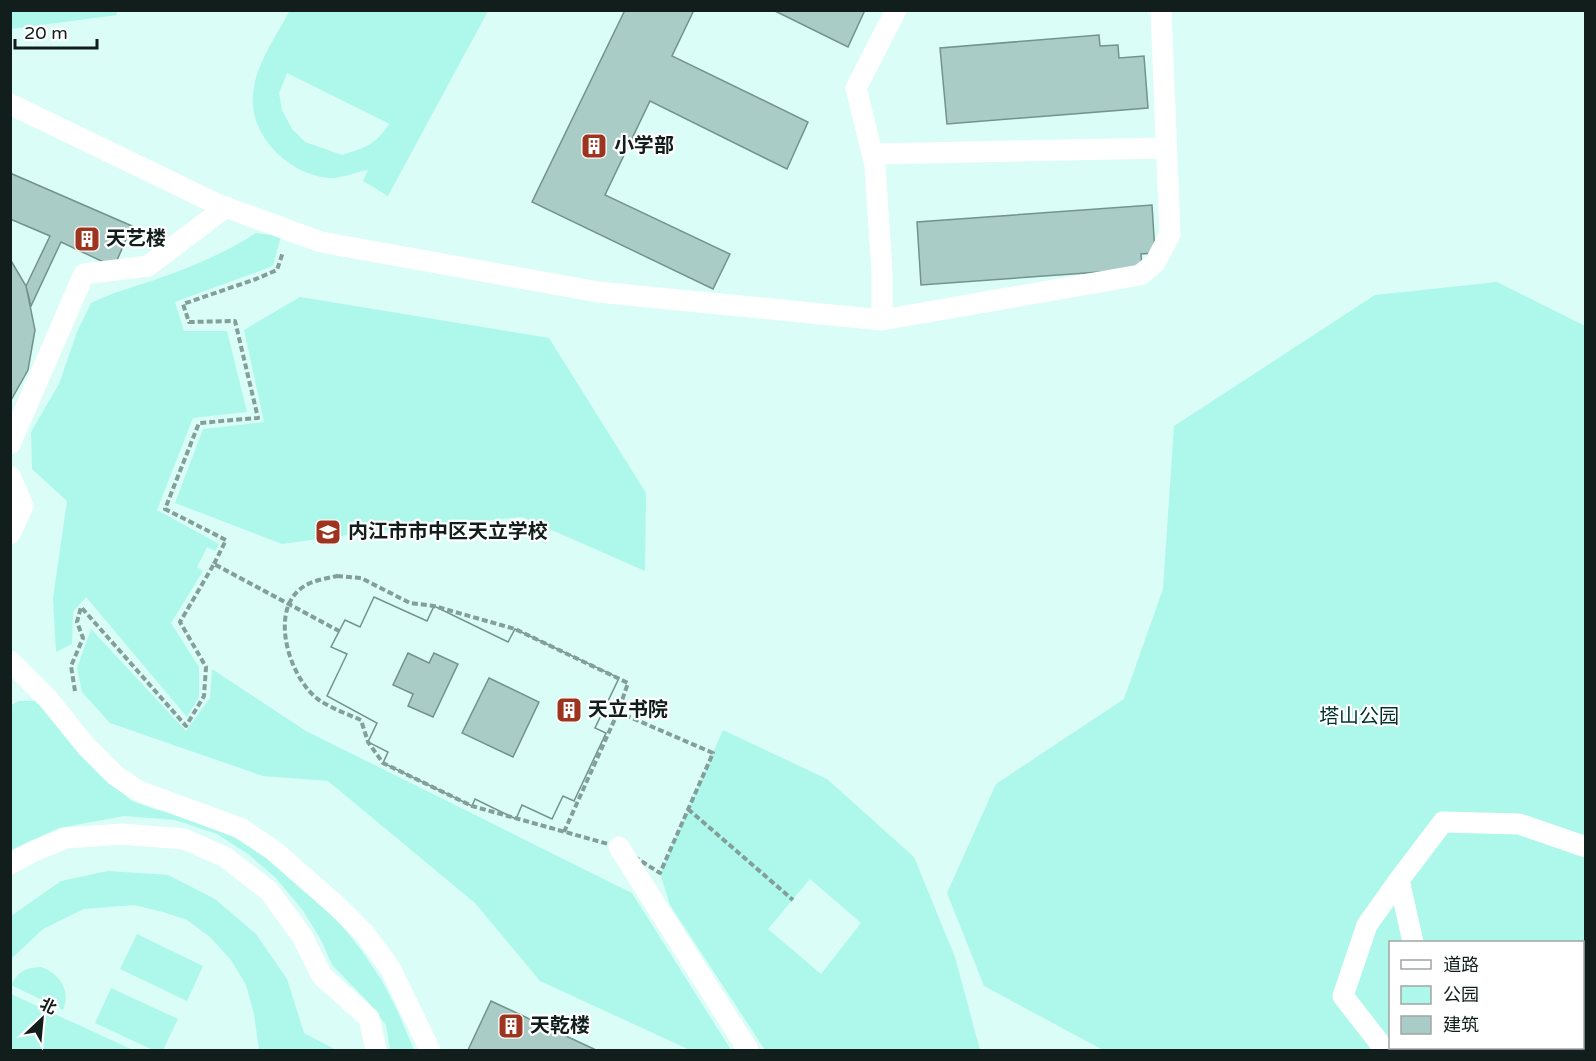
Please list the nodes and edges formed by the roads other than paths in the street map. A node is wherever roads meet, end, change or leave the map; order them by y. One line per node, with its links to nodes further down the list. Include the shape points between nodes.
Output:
1 (896, 10): 5 (street, via 856,88)
2 (1161, 10): 4 (street)
3 (10, 104): 6 (street)
4 (1166, 148): 5 (street); 7 (street, via 1170,234 1155,263 1140,275)
5 (872, 154): 7 (street)
6 (226, 207): 7 (street, via 321,242 598,292); 8 (street, via 148,266 84,274)
7 (882, 320)
8 (10, 444)
9 (10, 476): 10 (street, via 22,506)
10 (10, 534)
11 (13, 672): 18 (street, via 48,699 86,746 117,776 139,791 240,828 273,850 337,906 365,934 390,968)
12 (619, 847): 19 (street)
13 (1586, 847): 15 (street, via 1518,824 1443,822)
14 (10, 864): 17 (street, via 66,838 122,834 184,839 225,857 269,891 302,936 322,976 369,1018)
15 (1399, 880): 16 (street); 20 (street, via 1366,925 1343,996)
16 (1413, 941)
17 (376, 1050)
18 (430, 1050)
19 (748, 1050)
20 (1385, 1050)

